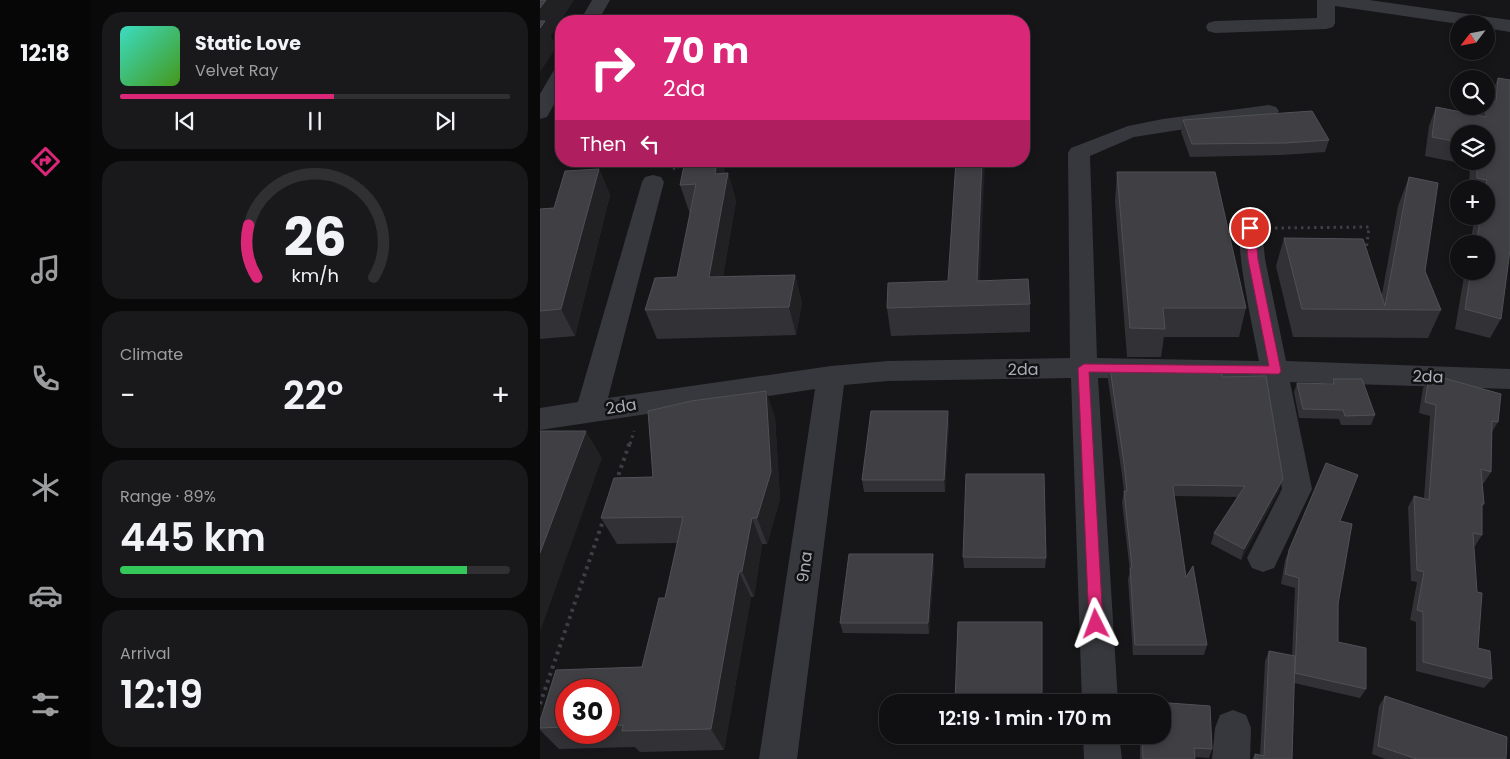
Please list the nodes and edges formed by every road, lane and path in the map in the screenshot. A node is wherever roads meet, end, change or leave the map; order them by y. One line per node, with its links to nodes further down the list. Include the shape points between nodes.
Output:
1 (601, 0): 4 (street)
2 (1326, 0): 6 (street, via 1326,23)
3 (1332, 0): 5 (street)
4 (593, 15)
5 (1510, 26)
6 (1215, 27)
7 (547, 41): 8 (path)
8 (555, 41)
9 (555, 90): 10 (street)
10 (549, 106)
11 (1269, 111): 15 (street, via 1154,126 1128,132 1079,153)
12 (653, 182): 20 (street)
13 (1250, 228): 14 (path, via 1369,227); 16 (street)
14 (1365, 258)
15 (1084, 368): 16 (street, 2da); 17 (street, 2da, via 888,371); 25 (street)
16 (1275, 371): 18 (street, 2da); 24 (street, via 1297,489)
17 (831, 376): 19 (street, 2da); 28 (street, 9na)
18 (1510, 379)
19 (644, 402): 20 (street, 2da); 22 (path)
20 (590, 411): 21 (street, 2da)
21 (540, 419)
22 (614, 487)
23 (605, 516): 26 (path)
24 (1263, 558)
25 (1100, 694)
26 (540, 704)
27 (1102, 744): 29 (street)
28 (778, 759)
29 (1103, 759)

